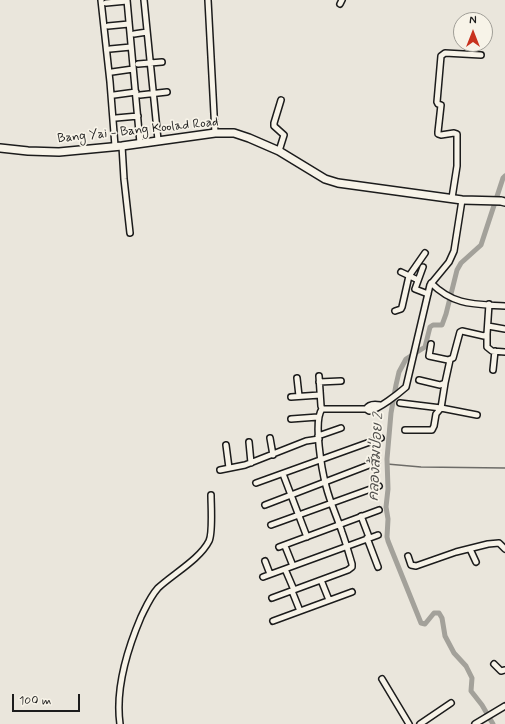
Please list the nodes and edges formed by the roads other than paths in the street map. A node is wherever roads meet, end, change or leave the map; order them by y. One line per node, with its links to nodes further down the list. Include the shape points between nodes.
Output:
1 (127, 0): 4 (street); 5 (street)
2 (144, 0): 7 (street)
3 (208, 0): 24 (street)
4 (103, 1): 27 (street)
5 (129, 24): 6 (street); 9 (street)
6 (108, 26)
7 (147, 32): 8 (street); 13 (street)
8 (134, 34)
9 (131, 47): 10 (street); 15 (street)
10 (110, 49)
11 (480, 55): 30 (street, via 445,53 441,56 437,102 441,105 438,134 457,134 457,166)
12 (162, 62): 13 (street)
13 (150, 63): 14 (street); 19 (street)
14 (138, 64)
15 (133, 69): 16 (street); 18 (street)
16 (112, 72)
17 (167, 92): 19 (street)
18 (138, 93): 19 (street); 20 (street); 22 (street)
19 (154, 94): 25 (street)
20 (114, 95)
21 (281, 100): 29 (street, via 274,123 284,135)
22 (138, 116): 23 (street); 26 (street)
23 (116, 118)
24 (215, 133): 25 (street, Bang Yai - Bang Koolad Road); 29 (street, Bang Yai - Bang Koolad Road, via 241,135)
25 (158, 140): 26 (street, Bang Yai - Bang Koolad Road)
26 (140, 143): 27 (street, Bang Yai - Bang Koolad Road)
27 (119, 146): 28 (street, Bang Yai - Bang Koolad Road, via 46,152); 33 (street)
28 (0, 148)
29 (279, 151): 30 (street, Bang Yai - Bang Koolad Road, via 325,179 338,183)
30 (452, 198): 31 (street, Bang Yai - Bang Koolad Road)
31 (462, 200): 32 (street, Bang Yai - Bang Koolad Road); 39 (street, via 454,251 449,262)
32 (500, 201)
33 (130, 234)
34 (425, 253): 37 (street)
35 (423, 267): 38 (street)
36 (401, 272): 37 (street)
37 (409, 276): 38 (street); 43 (street, via 402,307)
38 (418, 280): 40 (street, via 415,289)
39 (431, 284): 40 (street); 41 (street, via 454,299 471,304)
40 (428, 294): 63 (street, via 406,387 377,409 370,411)
41 (489, 304): 42 (street); 44 (street)
42 (505, 306)
43 (395, 311)
44 (488, 326): 45 (street); 46 (street)
45 (505, 329)
46 (487, 334): 48 (street, via 487,347); 50 (street, via 484,336 460,332 453,358)
47 (431, 344): 50 (street, via 429,356)
48 (495, 351): 49 (street); 51 (street)
49 (505, 352)
50 (450, 360): 57 (street)
51 (493, 370)
52 (319, 376): 56 (street)
53 (297, 378): 59 (street)
54 (419, 380): 57 (street, via 440,385)
55 (341, 381): 56 (street)
56 (319, 382): 58 (street)
57 (445, 383): 62 (street)
58 (320, 395): 59 (street); 63 (street)
59 (298, 396): 60 (street)
60 (291, 397)
61 (400, 402): 62 (street)
62 (441, 408): 64 (street); 68 (street, via 436,414 432,430)
63 (322, 409): 65 (street)
64 (477, 415)
65 (318, 417): 66 (street); 70 (street)
66 (291, 419)
67 (341, 428): 70 (street)
68 (405, 430)
69 (270, 438): 74 (street)
70 (319, 438): 74 (street); 75 (street)
71 (381, 438): 75 (street)
72 (248, 442): 76 (street)
73 (226, 445): 78 (street)
74 (273, 455): 76 (street)
75 (321, 460): 80 (street); 81 (street)
76 (251, 462): 78 (street)
77 (377, 462): 81 (street)
78 (229, 468): 79 (street)
79 (220, 470)
80 (283, 474): 82 (street); 85 (street)
81 (325, 482): 85 (street); 86 (street)
82 (256, 483)
83 (379, 486): 86 (street)
84 (211, 495): 119 (street, via 210,540 151,597 135,631 122,674)
85 (291, 495): 87 (street); 89 (street)
86 (332, 503): 89 (street); 91 (street)
87 (265, 505)
88 (379, 510): 90 (street)
89 (299, 516): 92 (street); 94 (street)
90 (361, 516): 91 (street); 95 (street)
91 (340, 525): 94 (street); 96 (street)
92 (272, 526)
93 (378, 535): 95 (street)
94 (307, 537): 102 (street, via 282,547)
95 (368, 537): 96 (street); 103 (street)
96 (346, 545): 102 (street); 107 (street, via 352,567)
97 (470, 549): 98 (street, via 495,543 502,545); 99 (street, via 416,566 411,565); 101 (street)
98 (505, 550)
99 (408, 556)
100 (265, 561): 105 (street)
101 (476, 562)
102 (292, 566): 104 (street)
103 (378, 567)
104 (285, 569): 105 (street); 108 (street)
105 (270, 574): 106 (street)
106 (263, 577)
107 (321, 580): 108 (street); 111 (street)
108 (293, 590): 110 (street); 112 (street)
109 (352, 592): 111 (street)
110 (272, 598)
111 (329, 600): 112 (street)
112 (300, 611): 113 (street)
113 (273, 621)
114 (494, 664): 115 (street, via 500,671)
115 (505, 670)
116 (382, 679): 120 (street)
117 (451, 703): 121 (street)
118 (505, 706): 122 (street)
119 (120, 724)
120 (409, 724)
121 (420, 724)
122 (475, 724)

